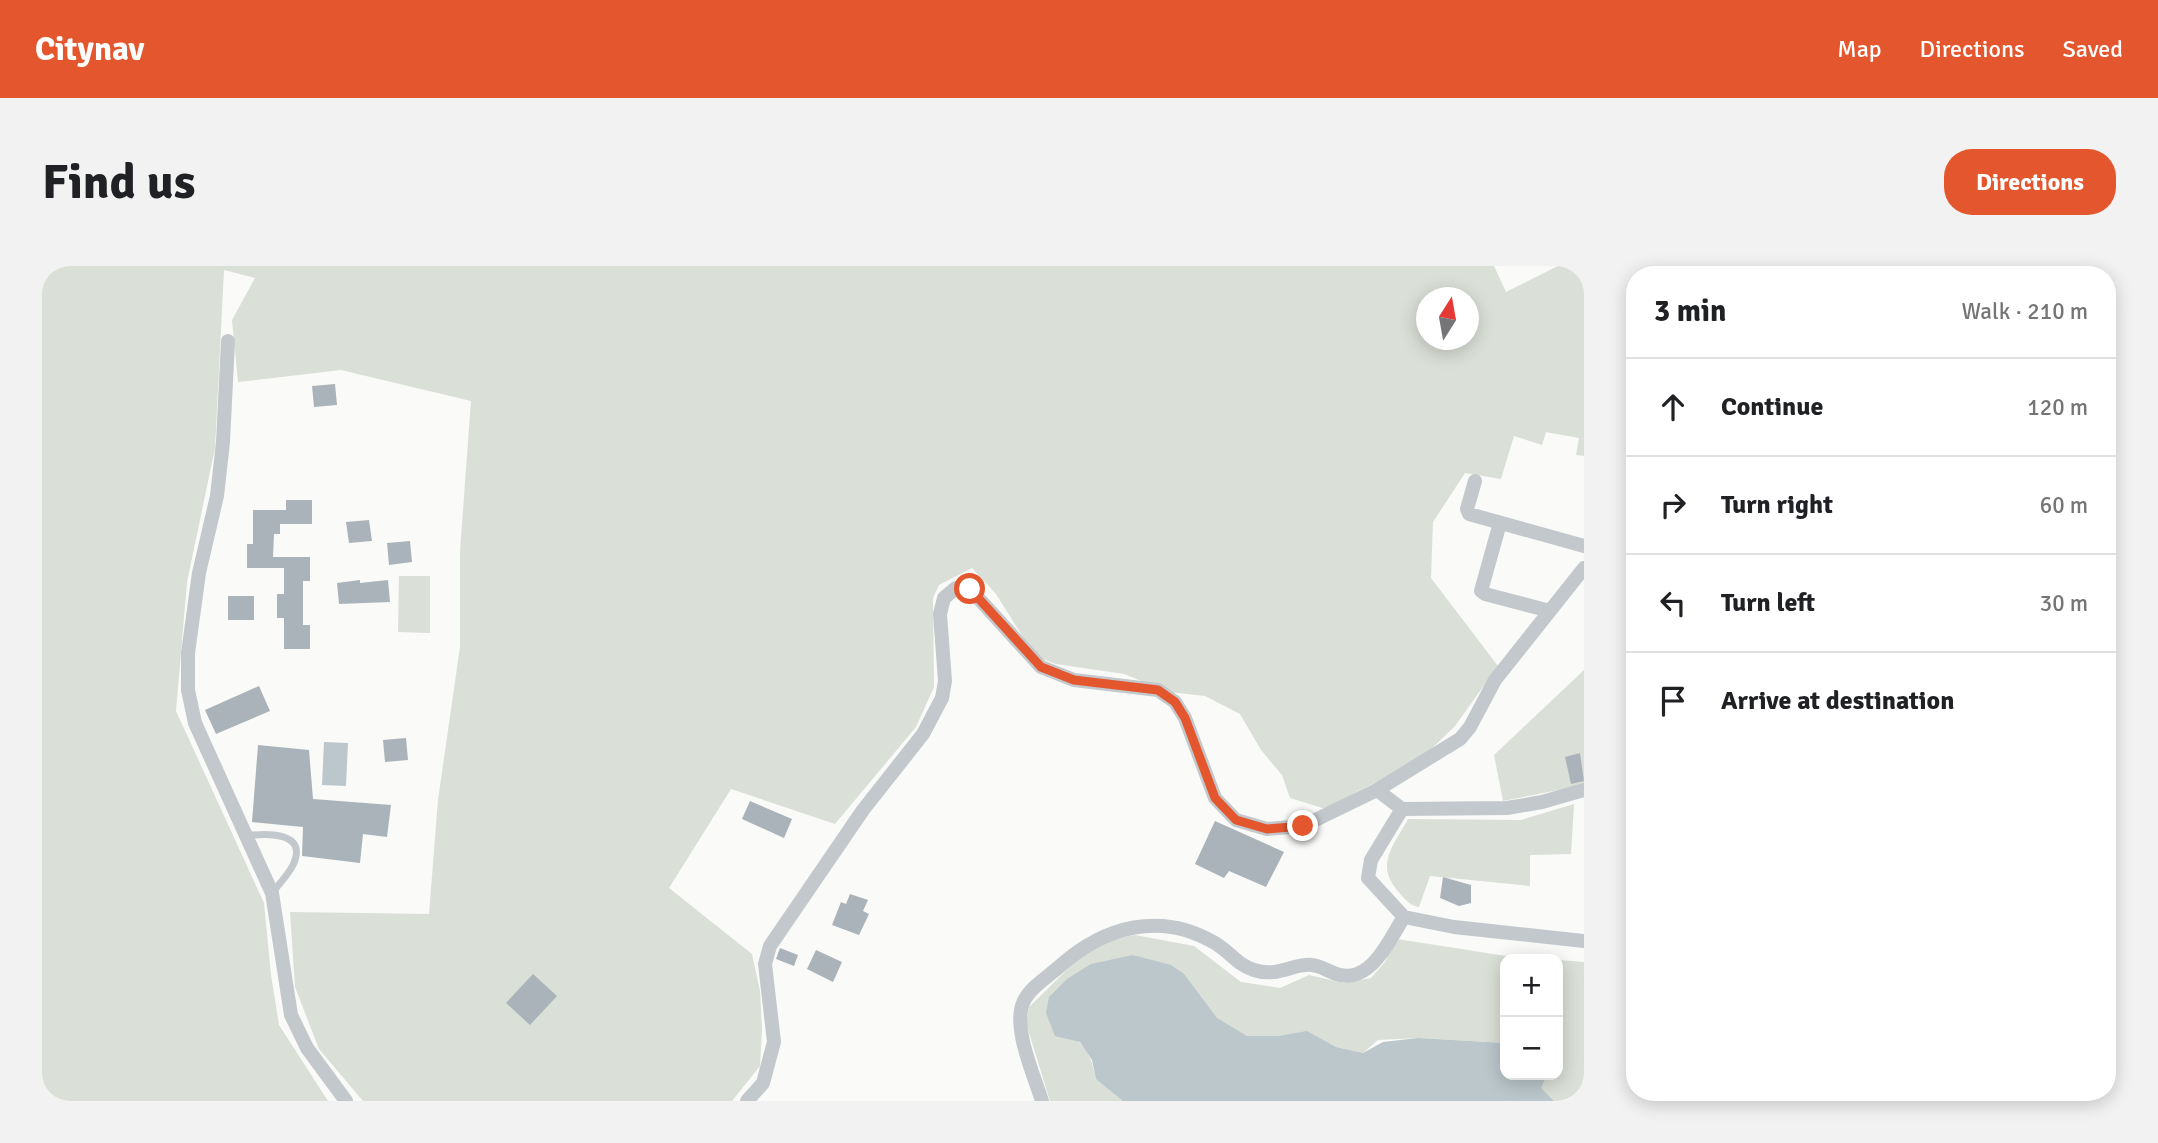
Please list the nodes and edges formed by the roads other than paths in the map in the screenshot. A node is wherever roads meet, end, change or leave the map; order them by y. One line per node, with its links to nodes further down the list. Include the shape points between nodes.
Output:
1 (228, 341): 10 (street, via 217,496 199,573 188,690 195,723)
2 (1475, 481): 3 (street, via 1466,511)
3 (1500, 523): 4 (street); 6 (street, via 1481,591)
4 (1584, 546)
5 (1584, 568): 6 (street)
6 (1550, 611): 7 (street, via 1495,680 1460,739)
7 (1377, 790): 9 (street); 15 (street, via 1303,826 1267,829 1236,820 1215,798 1175,702 1158,690 1074,680 1041,667 970,589 956,588 944,598 940,614 942,698 923,734 863,810 770,946 765,964 774,1042 763,1083)
8 (1584, 790): 9 (street, via 1507,808)
9 (1402, 809): 12 (street, via 1371,860 1368,878)
10 (244, 836): 11 (street); 11 (lane, via 278,835 295,847 292,867)
11 (272, 893): 14 (street, via 291,1015 307,1048)
12 (1404, 917): 13 (street); 16 (street, via 1369,968 1346,975 1313,965 1257,971 1237,963 1199,934 1165,926 1132,926 1105,936 1076,951 1024,999 1018,1022)
13 (1584, 941)
14 (346, 1101)
15 (747, 1101)
16 (1042, 1101)

